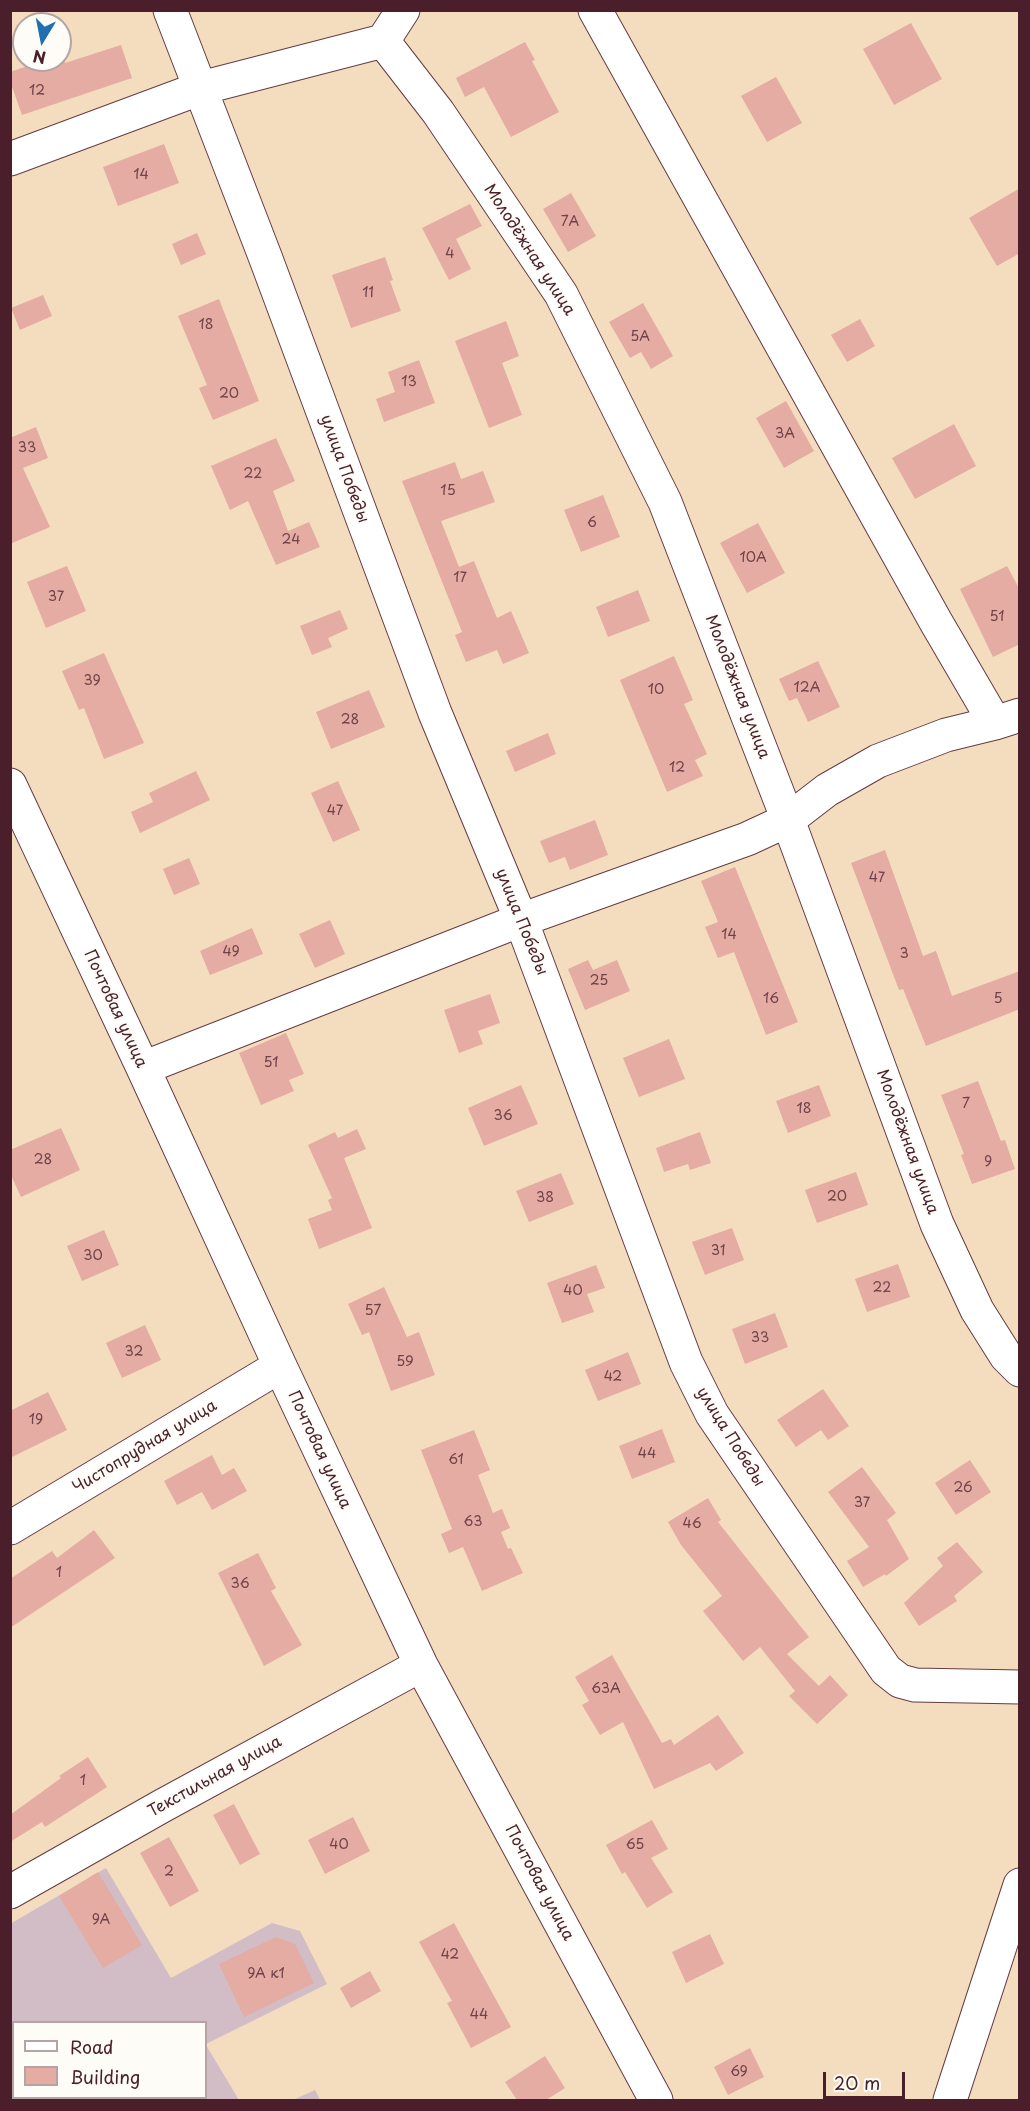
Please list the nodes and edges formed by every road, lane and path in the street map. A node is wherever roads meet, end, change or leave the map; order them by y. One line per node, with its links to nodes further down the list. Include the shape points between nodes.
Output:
1 (170, 10): 5 (street, улица Победы)
2 (403, 10): 4 (street)
3 (595, 10): 7 (street, via 936,622)
4 (383, 41): 5 (street); 9 (street, Молодёжная улица, via 438,112 561,294 665,502)
5 (201, 88): 6 (street); 10 (street, улица Победы, via 435,713)
6 (10, 159)
7 (1007, 719): 9 (street, via 946,735 878,761 827,790)
8 (10, 785): 11 (street, Почтовая улица)
9 (788, 820): 10 (street, via 747,839); 13 (street, Молодёжная улица, via 938,1224 977,1310 1006,1356)
10 (521, 920): 11 (street); 16 (street, улица Победы, via 686,1362 712,1414 886,1670 900,1681 915,1685)
11 (143, 1068): 12 (street, Почтовая улица)
12 (280, 1366): 14 (street, Чистопрудная улица); 15 (street, Почтовая улица)
13 (1020, 1370)
14 (10, 1528)
15 (421, 1665): 18 (street, Текстильная улица); 19 (street, Почтовая улица)
16 (1020, 1686)
17 (1020, 1885): 20 (street)
18 (10, 1892)
19 (656, 2100)
20 (950, 2100)

